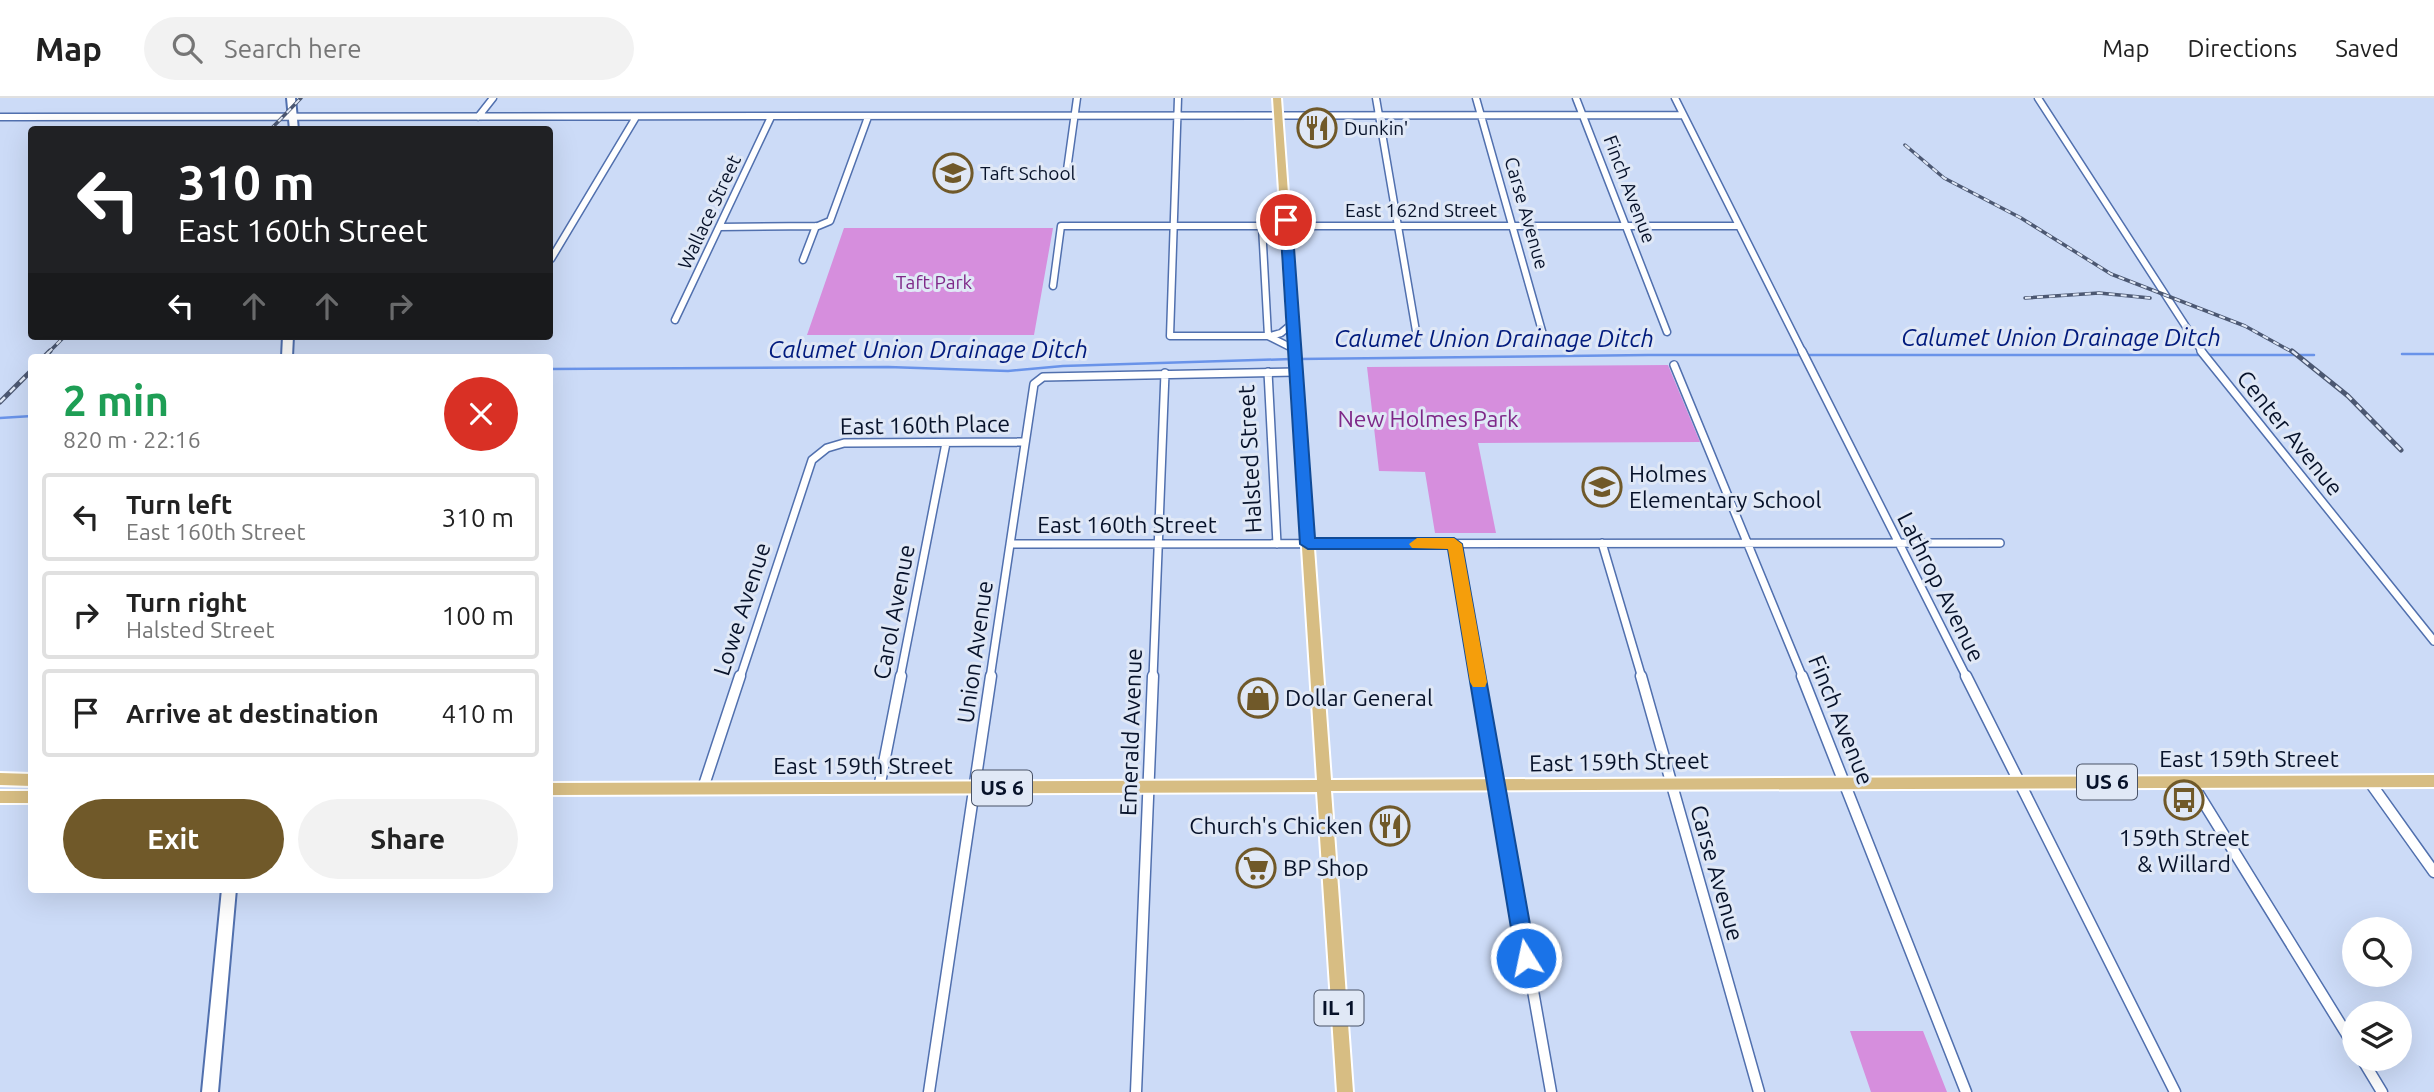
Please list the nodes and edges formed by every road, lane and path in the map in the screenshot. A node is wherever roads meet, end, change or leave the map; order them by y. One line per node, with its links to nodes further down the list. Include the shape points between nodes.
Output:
1 (291, 98): 15 (street)
2 (493, 98): 16 (street)
3 (1077, 98): 20 (street)
4 (1178, 98): 21 (street)
5 (1277, 98): 22 (main road, IL 1)
6 (1376, 98): 23 (street)
7 (1476, 98): 11 (street, Carse Avenue)
8 (1576, 98): 12 (street, Finch Avenue)
9 (1675, 98): 13 (street, Lathrop Avenue)
10 (2038, 98): 61 (street, Center Avenue, via 2198,348)
11 (1481, 116): 12 (street); 23 (street); 31 (street, Carse Avenue)
12 (1583, 116): 13 (street); 32 (street, Finch Avenue)
13 (1683, 116): 33 (street, Lathrop Avenue)
14 (0, 117): 15 (street)
15 (294, 117): 16 (street); 24 (street)
16 (478, 117): 17 (street)
17 (636, 117): 18 (street); 35 (street)
18 (771, 117): 19 (street); 34 (street, Wallace Street)
19 (868, 117): 20 (street); 26 (street, via 830,221)
20 (1074, 117): 21 (street); 25 (street)
21 (1177, 117): 22 (street); 27 (street)
22 (1279, 117): 23 (street); 29 (main road, IL 1)
23 (1379, 117): 30 (street)
24 (294, 126)
25 (1067, 170)
26 (816, 226): 34 (street); 36 (street)
27 (1172, 226): 28 (street, East 162nd Street); 37 (street, East 162nd Street, via 1061,226); 41 (street, via 1170,336)
28 (1262, 226): 29 (street, East 162nd Street); 41 (street)
29 (1286, 226): 30 (street, East 162nd Street); 39 (main road, IL 1)
30 (1398, 226): 31 (street, East 162nd Street); 42 (street)
31 (1512, 226): 32 (street, East 162nd Street); 43 (street, Carse Avenue)
32 (1626, 226): 33 (street, East 162nd Street); 40 (street, Finch Avenue)
33 (1738, 226): 54 (street, Lathrop Avenue)
34 (719, 227): 38 (street, Wallace Street)
35 (553, 256)
36 (803, 260)
37 (1053, 286)
38 (675, 320)
39 (1293, 323): 41 (street); 44 (main road, IL 1)
40 (1667, 332)
41 (1268, 336): 44 (street)
42 (1418, 337)
43 (1544, 338)
44 (1294, 349): 47 (main road, IL 1)
45 (1674, 365): 53 (street, Finch Avenue)
46 (1268, 372): 47 (street); 48 (street); 58 (street, Halsted Street)
47 (1296, 372): 59 (main road, IL 1)
48 (1165, 373): 49 (street, Union Avenue, via 1043,377 1034,384); 57 (street, Emerald Avenue)
49 (1025, 442): 50 (street, East 160th Place); 56 (street, Union Avenue)
50 (946, 443): 51 (street, East 160th Place, via 851,443); 72 (street, Carol Avenue)
51 (827, 448): 71 (street, Lowe Avenue, via 812,460)
52 (1602, 543): 53 (street, East 160th Street); 60 (street, East 160th Street); 69 (street, Carse Avenue)
53 (1748, 543): 54 (street, East 160th Street); 68 (street, Finch Avenue)
54 (1897, 543): 55 (street, East 160th Street); 66 (street, Lathrop Avenue)
55 (2000, 543)
56 (1010, 544): 57 (street, East 160th Street); 73 (street, Union Avenue)
57 (1158, 544): 58 (street, East 160th Street); 74 (street, Emerald Avenue)
58 (1277, 544): 59 (street, East 160th Street)
59 (1308, 544): 60 (street, East 160th Street); 75 (main road, IL 1)
60 (1454, 544): 70 (street)
61 (2434, 641)
62 (0, 779): 63 (main road)
63 (28, 780)
64 (2369, 781): 65 (main road, East 159th Street / US 6); 67 (main road, East 159th Street / US 6); 79 (street)
65 (2434, 781)
66 (2018, 782): 67 (main road, East 159th Street / US 6); 68 (main road, East 159th Street / US 6); 90 (street, Lathrop Avenue)
67 (2191, 782): 81 (street)
68 (1846, 783): 69 (main road, East 159th Street / US 6); 89 (street, Finch Avenue)
69 (1673, 784): 70 (main road, East 159th Street / US 6); 88 (street, Carse Avenue)
70 (1497, 786): 75 (main road, East 159th Street / US 6); 87 (street)
71 (703, 788): 72 (main road, East 159th Street / US 6); 76 (main road, East 159th Street / US 6)
72 (879, 788): 73 (main road, East 159th Street / US 6)
73 (974, 788): 74 (main road, East 159th Street / US 6); 84 (street, Union Avenue)
74 (1148, 788): 75 (main road, East 159th Street / US 6); 85 (street, Emerald Avenue)
75 (1324, 788): 86 (main road, IL 1)
76 (553, 789)
77 (0, 797): 78 (main road)
78 (28, 797)
79 (2434, 872)
80 (229, 893): 83 (street)
81 (2342, 1027)
82 (2369, 1071): 91 (street)
83 (210, 1092)
84 (929, 1092)
85 (1136, 1092)
86 (1345, 1092)
87 (1551, 1092)
88 (1759, 1092)
89 (1966, 1092)
90 (2175, 1092)
91 (2382, 1092)

